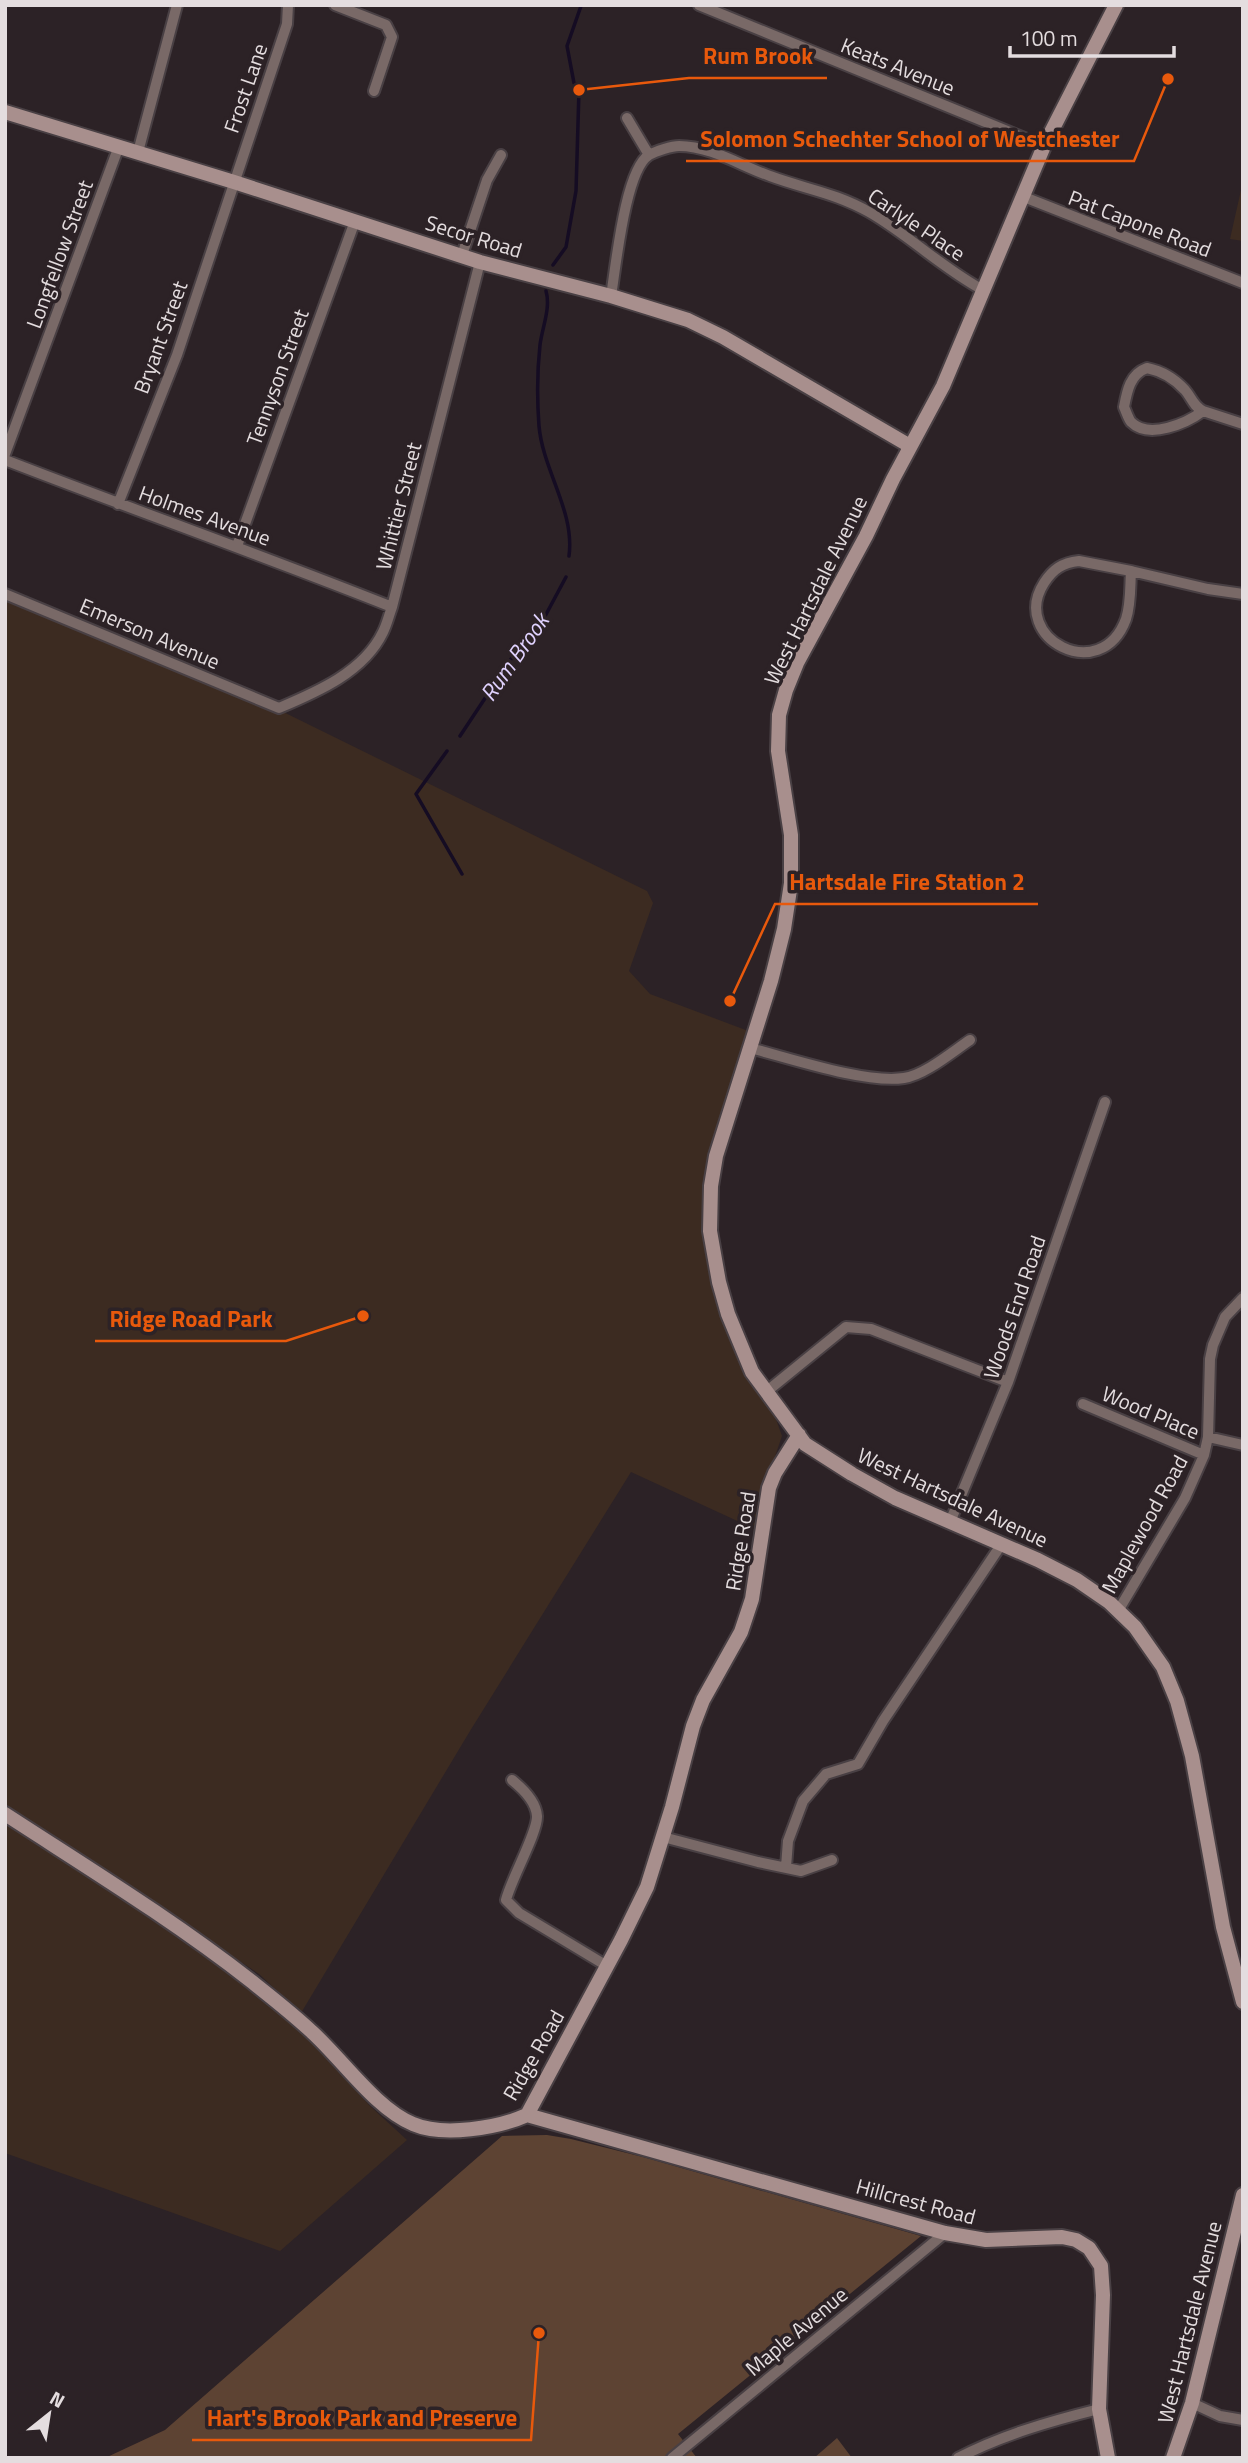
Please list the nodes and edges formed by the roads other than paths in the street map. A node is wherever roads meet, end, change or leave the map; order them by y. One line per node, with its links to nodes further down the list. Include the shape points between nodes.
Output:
1 (177, 5): 11 (street)
2 (288, 5): 14 (street, Frost Lane, via 287,24)
3 (335, 5): 6 (street, via 387,25 392,37)
4 (698, 5): 10 (street, Keats Avenue)
5 (1116, 5): 10 (street, West Hartsdale Avenue)
6 (374, 91)
7 (5, 111): 9 (street, Secor Road)
8 (627, 118): 13 (street)
9 (119, 146): 11 (street, Secor Road); 25 (street, Longfellow Street)
10 (1044, 146): 15 (street, West Hartsdale Avenue)
11 (138, 152): 14 (street, Secor Road)
12 (501, 155): 17 (street, via 483,189)
13 (649, 155): 20 (street, Carlyle Place, via 677,146 695,148 836,195 903,233); 21 (street, via 633,178 624,210)
14 (234, 182): 16 (street, Secor Road); 27 (street, Bryant Street, via 177,355)
15 (1024, 197): 19 (street, Pat Capone Road); 20 (street, West Hartsdale Avenue)
16 (355, 221): 17 (street, Secor Road); 28 (street, Tennyson Street)
17 (462, 255): 18 (street, Secor Road)
18 (480, 262): 21 (street, Secor Road); 32 (street, Whittier Street)
19 (1243, 282)
20 (983, 290): 24 (street, West Hartsdale Avenue, via 943,386)
21 (611, 296): 24 (street, Secor Road, via 688,320 723,337)
22 (1203, 411): 22 (street, via 1169,428 1146,429 1132,422 1124,407 1132,379 1147,368 1174,380); 23 (street)
23 (1243, 424)
24 (910, 446): 35 (street, West Hartsdale Avenue, via 797,663 779,715 778,751 790,835 791,883 780,945)
25 (5, 454)
26 (5, 460): 27 (street, Holmes Avenue)
27 (118, 504): 28 (street, Holmes Avenue)
28 (237, 545): 32 (street, Holmes Avenue)
29 (1131, 571): 29 (street, via 1126,618 1118,635 1102,649 1091,653 1067,650 1045,635 1036,615 1037,597 1054,570 1079,561); 31 (street)
30 (5, 594): 33 (street, Emerson Avenue)
31 (1243, 594)
32 (392, 607): 33 (street, Whittier Street, via 383,632 361,663)
33 (279, 708)
34 (970, 1040): 35 (street, via 904,1078 843,1072)
35 (750, 1048): 39 (street, West Hartsdale Avenue, via 716,1156 710,1231 728,1314 752,1372)
36 (1105, 1102): 38 (street, Woods End Road)
37 (1243, 1298): 42 (street, Maplewood Road, via 1225,1317 1213,1345)
38 (1008, 1382): 39 (street, via 853,1326); 45 (street, Woods End Road)
39 (766, 1392): 41 (street, West Hartsdale Avenue)
40 (1083, 1404): 44 (street, Wood Place)
41 (799, 1436): 45 (street, West Hartsdale Avenue, via 852,1474); 50 (street, Ridge Road, via 769,1488 752,1599 741,1632 693,1726)
42 (1208, 1437): 43 (street, Wood Place); 44 (street, Maplewood Road)
43 (1243, 1445)
44 (1204, 1455): 47 (street, Maplewood Road, via 1185,1498)
45 (950, 1522): 46 (street, West Hartsdale Avenue)
46 (1001, 1545): 47 (street, West Hartsdale Avenue, via 1077,1580); 52 (street, via 858,1764 826,1774 803,1801 788,1841)
47 (1118, 1611): 54 (street, West Hartsdale Avenue, via 1163,1667 1177,1701)
48 (512, 1780): 53 (street, via 523,1789 537,1815 506,1900 519,1913)
49 (5, 1814): 55 (street, Ridge Road, via 250,1981 311,2031 381,2103 406,2121 429,2129 452,2129 498,2125)
50 (663, 1837): 52 (street); 53 (street, Ridge Road, via 647,1887)
51 (832, 1860): 52 (street, via 801,1871)
52 (786, 1867)
53 (607, 1966): 55 (street, Ridge Road)
54 (1243, 2002)
55 (527, 2115): 57 (street, Hillcrest Road)
56 (1243, 2195): 58 (street, West Hartsdale Avenue)
57 (945, 2233): 59 (street, Hillcrest Road, via 986,2241 1062,2237 1088,2248 1101,2266 1103,2295); 61 (street, Maple Avenue)
58 (1192, 2403): 60 (street); 64 (street, West Hartsdale Avenue)
59 (1099, 2409): 62 (street, via 1051,2421); 63 (street, Hillcrest Road)
60 (1243, 2420)
61 (673, 2458)
62 (958, 2458)
63 (1108, 2458)
64 (1173, 2458)

